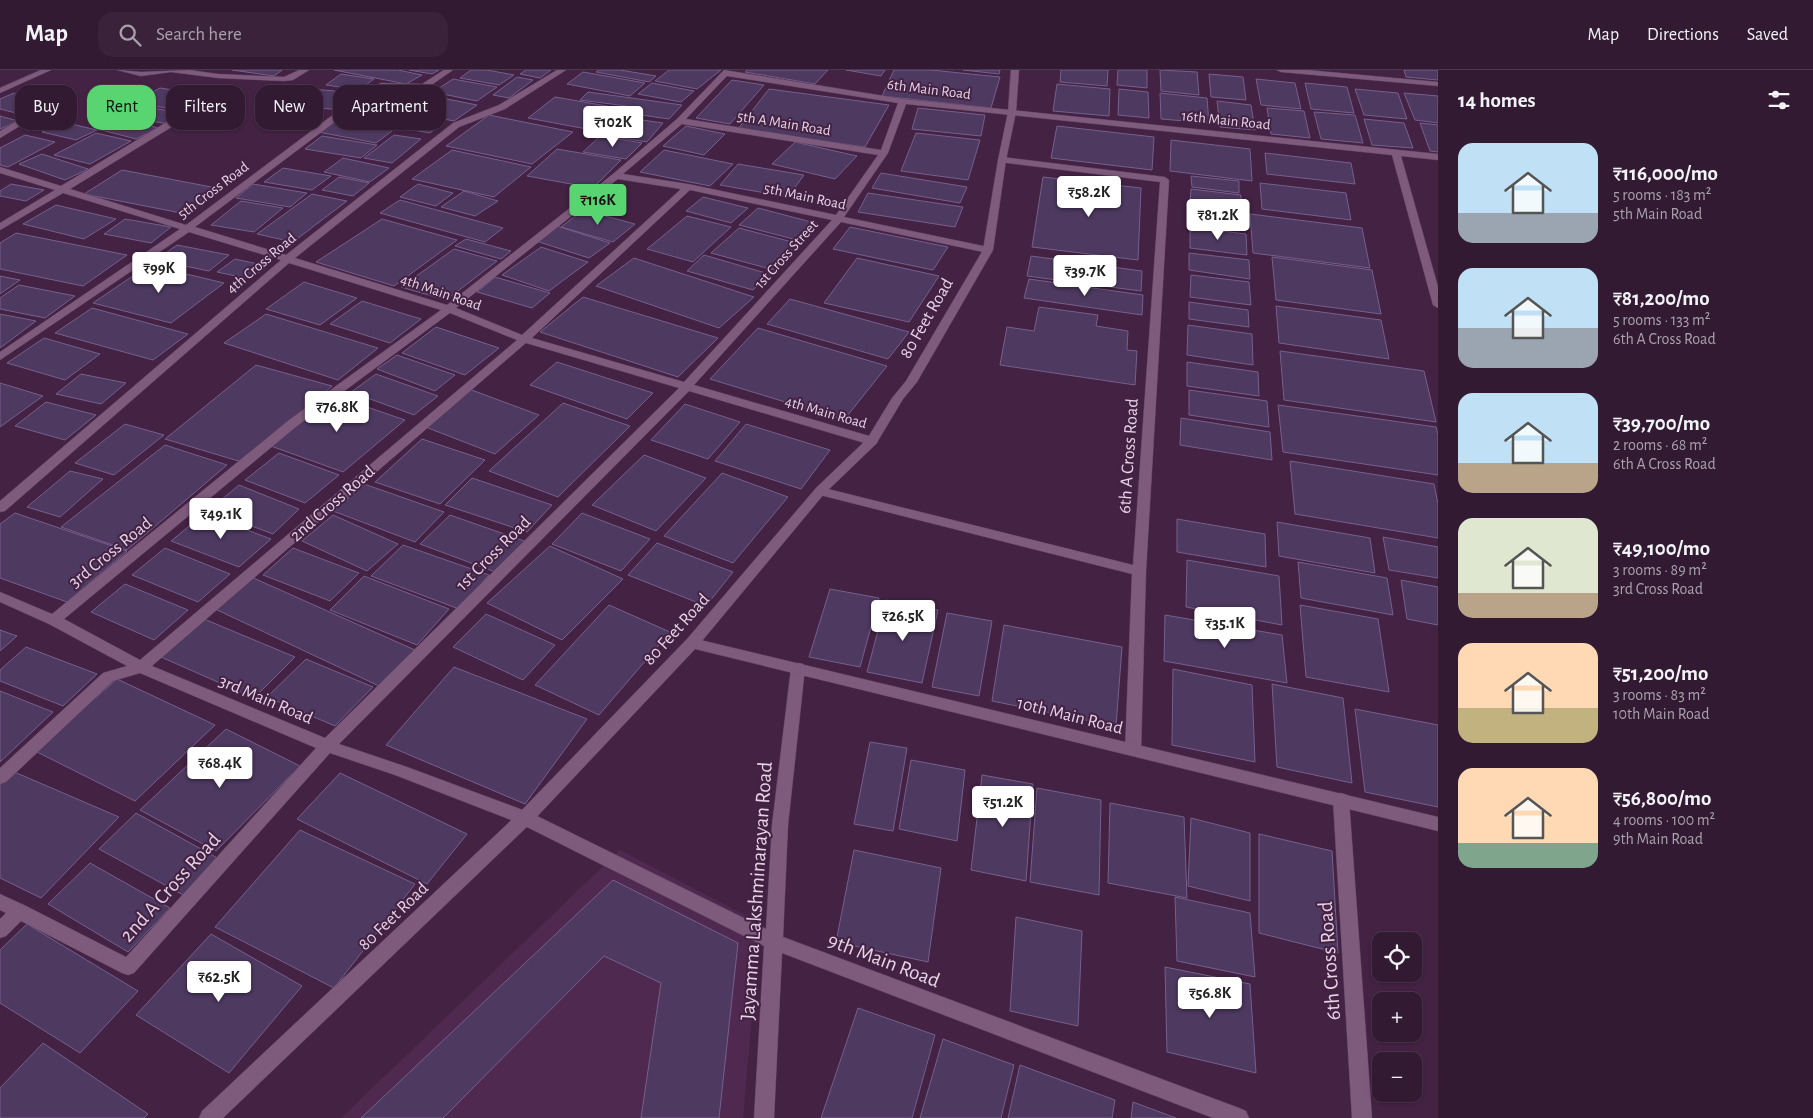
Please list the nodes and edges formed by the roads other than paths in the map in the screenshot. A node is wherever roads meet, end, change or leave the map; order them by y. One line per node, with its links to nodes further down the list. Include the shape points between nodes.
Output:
1 (47, 70): 12 (street)
2 (121, 70): 3 (street, via 142,74)
3 (171, 70): 4 (street, via 284,79)
4 (305, 70)
5 (449, 70): 29 (street, 5th Cross Road, via 424,86 381,85 369,92)
6 (562, 70): 31 (street, 4th Cross Road, via 502,107 456,126)
7 (1015, 70): 14 (street, 80 Feet Road)
8 (1281, 70): 10 (street)
9 (726, 72): 13 (street, 6th Main Road); 15 (street, 3rd Cross Road)
10 (1380, 74): 11 (street)
11 (1438, 84)
12 (0, 91)
13 (903, 101): 14 (street, 6th Main Road); 20 (street, 1st Cross Street)
14 (1012, 112): 19 (street, 16th Main Road); 22 (street, 80 Feet Road)
15 (680, 121): 20 (street, 5th A Main Road); 24 (street, 3rd Cross Road)
16 (15, 125): 18 (street)
17 (166, 126): 26 (street)
18 (0, 134)
19 (1396, 152): 21 (street, 16th Main Road); 32 (street)
20 (884, 153): 27 (street, 1st Cross Street)
21 (1438, 157)
22 (1002, 160): 30 (street, 80 Feet Road); 40 (street, 6th A Cross Road, via 1165,180)
23 (0, 170): 26 (street, 4th Main Road)
24 (616, 176): 25 (street, 5th Main Road); 33 (street, 3rd Cross Road)
25 (688, 187): 27 (street, 5th Main Road); 34 (street, 2nd Cross Road)
26 (60, 190): 28 (street); 29 (street, 4th Main Road)
27 (838, 219): 30 (street, 5th Main Road); 36 (street, 1st Cross Street)
28 (0, 227)
29 (188, 228): 31 (street, 4th Main Road); 35 (street, 5th Cross Road)
30 (988, 250): 37 (street, 80 Feet Road, via 911,382)
31 (289, 258): 33 (street, 4th Main Road); 39 (street, 4th Cross Road)
32 (1438, 305)
33 (449, 309): 34 (street, 4th Main Road); 42 (street, 3rd Cross Road, via 292,423)
34 (524, 339): 36 (street, 4th Main Road); 44 (street, 2nd Cross Road)
35 (0, 357)
36 (686, 387): 37 (street, 4th Main Road); 46 (street, 1st Cross Road)
37 (872, 440): 38 (street, 80 Feet Road)
38 (820, 491): 40 (street); 43 (street, 80 Feet Road)
39 (0, 508)
40 (1139, 571): 47 (street)
41 (0, 597): 42 (street, 3rd Main Road)
42 (54, 620): 44 (street, 3rd Main Road)
43 (692, 642): 45 (street, 10th Main Road); 50 (street, 80 Feet Road)
44 (141, 667): 46 (street, 3rd Main Road); 48 (street, via 108,677)
45 (798, 668): 47 (street, 10th Main Road); 55 (street, Jayamma Lakshminarayan Road, via 780,825)
46 (327, 746): 50 (street, 3rd Main Road); 53 (street, 2nd A Cross Road, via 128,968)
47 (1133, 750): 49 (street, 10th Main Road)
48 (0, 778)
49 (1342, 800): 51 (street, 10th Main Road); 59 (street, 6th Cross Road)
50 (525, 818): 55 (street, 9th Main Road); 56 (street, 80 Feet Road)
51 (1438, 824)
52 (0, 902): 53 (street)
53 (20, 911): 54 (street)
54 (0, 930)
55 (774, 942): 57 (street, Jayamma Lakshminarayan Road); 58 (street, 9th Main Road)
56 (210, 1118)
57 (764, 1118)
58 (1239, 1118)
59 (1362, 1118)

